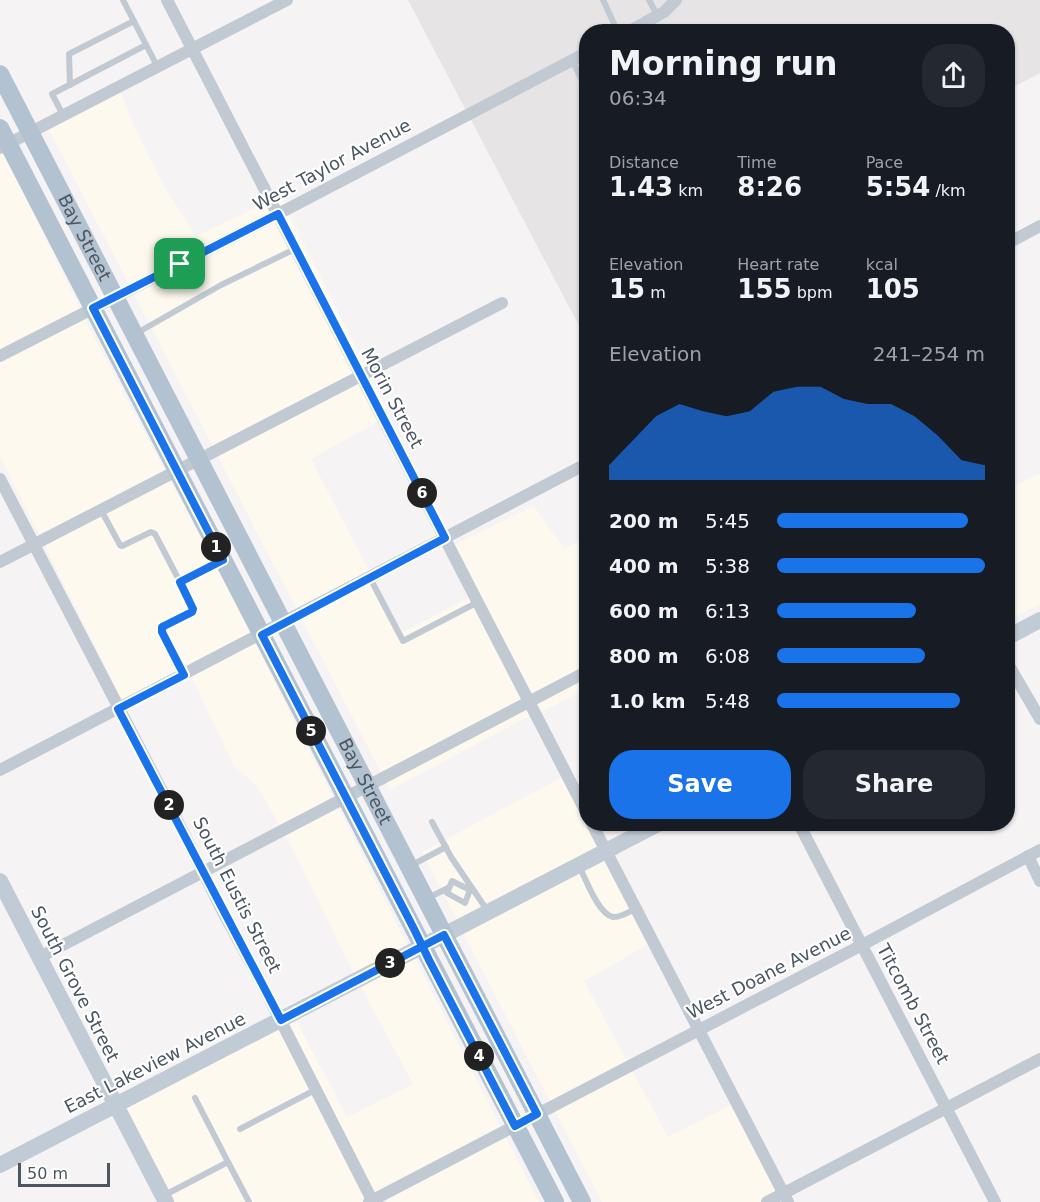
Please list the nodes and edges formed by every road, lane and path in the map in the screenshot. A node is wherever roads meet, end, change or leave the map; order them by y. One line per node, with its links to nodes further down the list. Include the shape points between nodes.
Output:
1 (123, 0): 8 (lane)
2 (167, 0): 12 (street, Morin Street)
3 (287, 0): 12 (street)
4 (603, 0): 9 (lane)
5 (649, 0): 7 (lane)
6 (676, 0): 7 (street)
7 (657, 16): 10 (street)
8 (134, 21): 11 (lane); 18 (lane, via 69,54)
9 (614, 24)
10 (642, 24)
11 (147, 45): 15 (lane); 18 (lane)
12 (192, 49): 15 (street); 22 (street, Morin Street)
13 (579, 56): 14 (street, West Taylor Avenue)
14 (572, 60): 17 (lane); 22 (street, West Taylor Avenue)
15 (158, 67): 19 (street)
16 (0, 74): 20 (main road, Bay Street)
17 (579, 74)
18 (70, 85): 19 (lane, via 52,94)
19 (63, 116): 20 (street)
20 (30, 133): 21 (street); 26 (main road, Bay Street)
21 (3, 140): 28 (main road, Bay Street)
22 (278, 214): 25 (street, Morin Street); 26 (street, West Taylor Avenue)
23 (1040, 226): 24 (street)
24 (1015, 239)
25 (295, 249): 29 (lane); 31 (street, Morin Street)
26 (115, 297): 28 (street, West Taylor Avenue); 29 (main road, Bay Street)
27 (502, 303): 31 (street)
28 (93, 308): 30 (street, West Taylor Avenue); 34 (main road, Bay Street)
29 (134, 334): 32 (main road, Bay Street)
30 (0, 356)
31 (361, 377): 32 (street); 37 (street, Morin Street)
32 (199, 460): 34 (street); 45 (main road, Bay Street)
33 (579, 468): 37 (street)
34 (178, 472): 36 (street); 39 (main road, Bay Street)
35 (0, 479): 38 (street, South Eustis Street)
36 (101, 510): 38 (street); 42 (lane, via 122,546 151,532 155,534)
37 (445, 538): 41 (street); 43 (street, Morin Street)
38 (34, 544): 40 (street); 52 (street, South Eustis Street)
39 (223, 560): 42 (lane); 47 (main road, Bay Street)
40 (0, 562)
41 (370, 578): 43 (lane, via 403,641); 45 (street)
42 (180, 582): 48 (lane, via 192,612 162,627 162,632)
43 (478, 601): 51 (street, Morin Street)
44 (1040, 620): 46 (street)
45 (283, 623): 47 (street); 55 (main road, Bay Street)
46 (1015, 633)
47 (262, 635): 48 (street); 57 (main road, Bay Street)
48 (184, 675): 52 (street)
49 (579, 676): 51 (street)
50 (1015, 676): 53 (street)
51 (531, 701): 55 (street); 56 (street, Morin Street)
52 (118, 709): 54 (street); 68 (street, South Eustis Street)
53 (1040, 718)
54 (0, 770)
55 (368, 787): 57 (street); 67 (main road, Bay Street)
56 (579, 798)
57 (346, 799): 68 (street); 78 (main road, Bay Street)
58 (432, 822): 62 (lane)
59 (596, 831): 64 (street)
60 (645, 831): 64 (street, East Lakeview Avenue)
61 (803, 831): 77 (street, Titcomb Street)
62 (446, 847): 67 (lane); 74 (lane)
63 (1040, 850): 65 (street, West Doane Avenue)
64 (606, 851): 66 (street, East Lakeview Avenue); 75 (street)
65 (1028, 856): 70 (street); 77 (street, West Doane Avenue)
66 (579, 865): 74 (street, East Lakeview Avenue); 75 (lane, via 605,913 618,917)
67 (409, 866): 73 (main road, Bay Street)
68 (203, 871): 79 (street); 80 (street, South Eustis Street)
69 (0, 880): 79 (street, South Grove Street)
70 (1040, 881)
71 (449, 887): 72 (lane, via 447,893 465,903); 72 (lane, via 452,881 470,890); 73 (lane)
72 (467, 898): 74 (lane)
73 (425, 899): 76 (main road, Bay Street)
74 (484, 905): 76 (street, East Lakeview Avenue)
75 (635, 909): 81 (street)
76 (444, 935): 78 (street, East Lakeview Avenue); 87 (main road, Bay Street)
77 (862, 945): 81 (street, West Doane Avenue); 86 (street, Titcomb Street)
78 (422, 946): 80 (street, East Lakeview Avenue); 88 (main road, Bay Street)
79 (40, 957): 85 (street, South Grove Street)
80 (281, 1020): 83 (street, South Eustis Street); 85 (street, East Lakeview Avenue)
81 (699, 1029): 87 (street, West Doane Avenue); 92 (street)
82 (1040, 1059): 86 (street)
83 (315, 1090): 89 (lane); 94 (street, South Eustis Street)
84 (195, 1098): 90 (lane)
85 (116, 1105): 91 (street, East Lakeview Avenue); 93 (street, South Grove Street)
86 (947, 1108): 92 (street); 99 (street, Titcomb Street)
87 (537, 1114): 88 (street, West Doane Avenue); 97 (main road, Bay Street)
88 (515, 1126): 94 (street, West Doane Avenue); 96 (main road, Bay Street)
89 (240, 1129)
90 (228, 1162): 93 (lane); 95 (lane)
91 (0, 1165)
92 (785, 1198): 98 (street)
93 (164, 1199)
94 (371, 1201)
95 (249, 1202)
96 (555, 1202)
97 (582, 1202)
98 (767, 1202)
99 (995, 1202)

